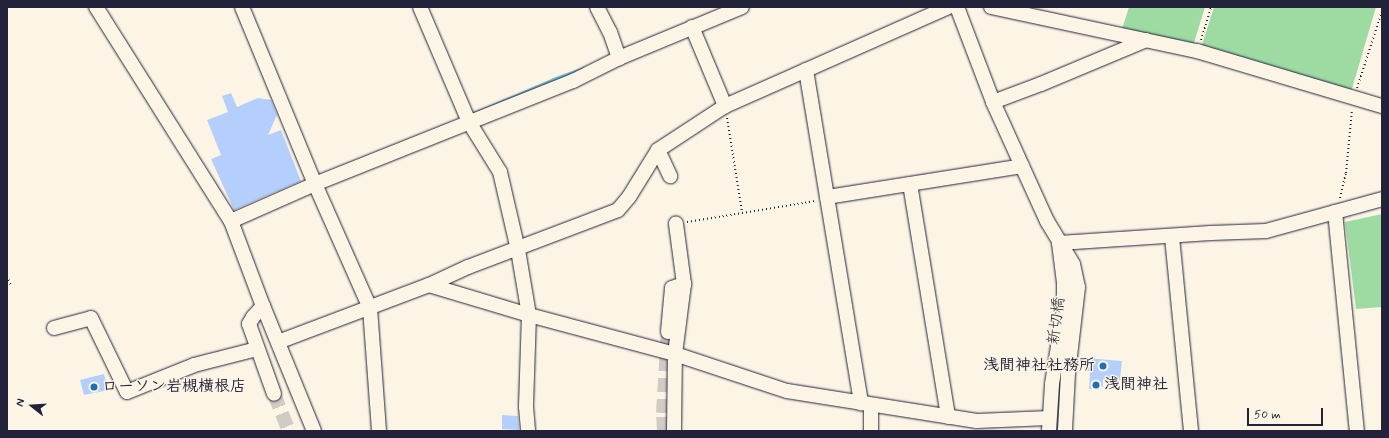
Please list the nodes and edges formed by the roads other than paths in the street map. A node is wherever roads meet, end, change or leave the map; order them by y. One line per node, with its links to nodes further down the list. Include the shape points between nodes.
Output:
1 (96, 7): 25 (street)
2 (242, 7): 20 (street)
3 (420, 7): 16 (street)
4 (597, 7): 11 (street, via 610,32)
5 (742, 7): 9 (street)
6 (948, 7): 12 (street)
7 (957, 7): 13 (street)
8 (991, 7): 10 (street)
9 (692, 28): 11 (street); 14 (street)
10 (1146, 40): 13 (street); 15 (street, via 1197,51)
11 (619, 58): 16 (street, via 573,81)
12 (806, 70): 14 (street); 22 (street)
13 (993, 102): 18 (street)
14 (725, 106): 17 (street)
15 (1382, 106)
16 (469, 122): 20 (street); 29 (street, via 500,172)
17 (658, 150): 19 (street); 29 (street, via 630,197 618,210)
18 (1022, 166): 21 (street); 28 (street)
19 (670, 176)
20 (315, 184): 25 (street); 33 (street)
21 (910, 184): 22 (street); 42 (street)
22 (827, 198): 41 (street)
23 (1382, 199): 24 (street)
24 (1335, 212): 27 (street, via 1266,231); 51 (street)
25 (231, 221): 32 (street)
26 (676, 224): 30 (street)
27 (1172, 237): 28 (street); 50 (street)
28 (1059, 243): 43 (street, via 1064,308 1052,384); 49 (street, 新切橋, via 1073,264 1078,288 1068,373)
29 (518, 250): 31 (street, via 468,268); 34 (street)
30 (684, 284): 36 (street, via 672,288); 39 (street)
31 (429, 286): 33 (street); 34 (street)
32 (263, 306): 37 (street); 38 (street, via 249,324)
33 (370, 308): 37 (street); 45 (street)
34 (529, 315): 39 (street); 46 (street, via 526,407)
35 (54, 328): 38 (street, via 91,318 128,392 194,365)
36 (668, 332)
37 (278, 342): 44 (street)
38 (257, 349): 40 (street)
39 (675, 354): 41 (street, via 787,392); 47 (street)
40 (274, 394)
41 (866, 405): 42 (street); 48 (street)
42 (948, 417): 43 (street)
43 (1049, 424)
44 (314, 431)
45 (379, 431)
46 (528, 431)
47 (674, 431)
48 (871, 431)
49 (1065, 431)
50 (1191, 431)
51 (1357, 431)

